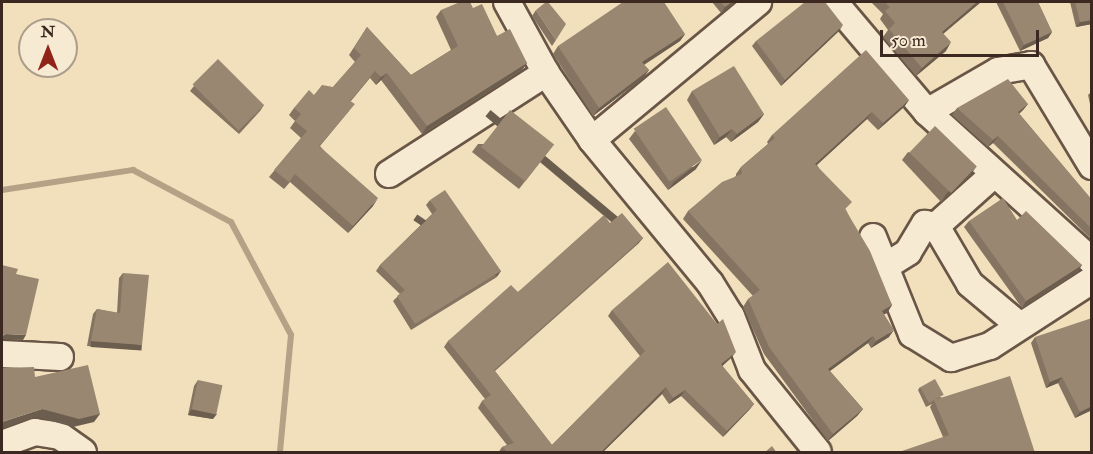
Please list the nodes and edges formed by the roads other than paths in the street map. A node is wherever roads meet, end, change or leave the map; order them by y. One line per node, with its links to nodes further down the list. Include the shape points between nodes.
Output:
1 (507, 2): 4 (street)
2 (758, 2): 6 (street)
3 (834, 2): 5 (street)
4 (546, 73): 6 (street); 8 (street)
5 (927, 112): 7 (street, via 998,71 1031,65); 9 (street)
6 (592, 140): 20 (street, via 710,283 731,316 752,370)
7 (1092, 166)
8 (389, 174)
9 (992, 176): 10 (street); 12 (street)
10 (936, 226): 13 (street, via 925,224 908,252); 15 (street, via 970,284)
11 (873, 237): 13 (street)
12 (1092, 261)
13 (886, 266): 15 (street, via 902,317 912,334 934,352 951,358 970,356)
14 (1092, 280): 15 (street)
15 (1020, 326)
16 (2, 354): 17 (street)
17 (60, 357)
18 (2, 444): 19 (street, via 35,432 60,436)
19 (83, 453)
20 (818, 453)

